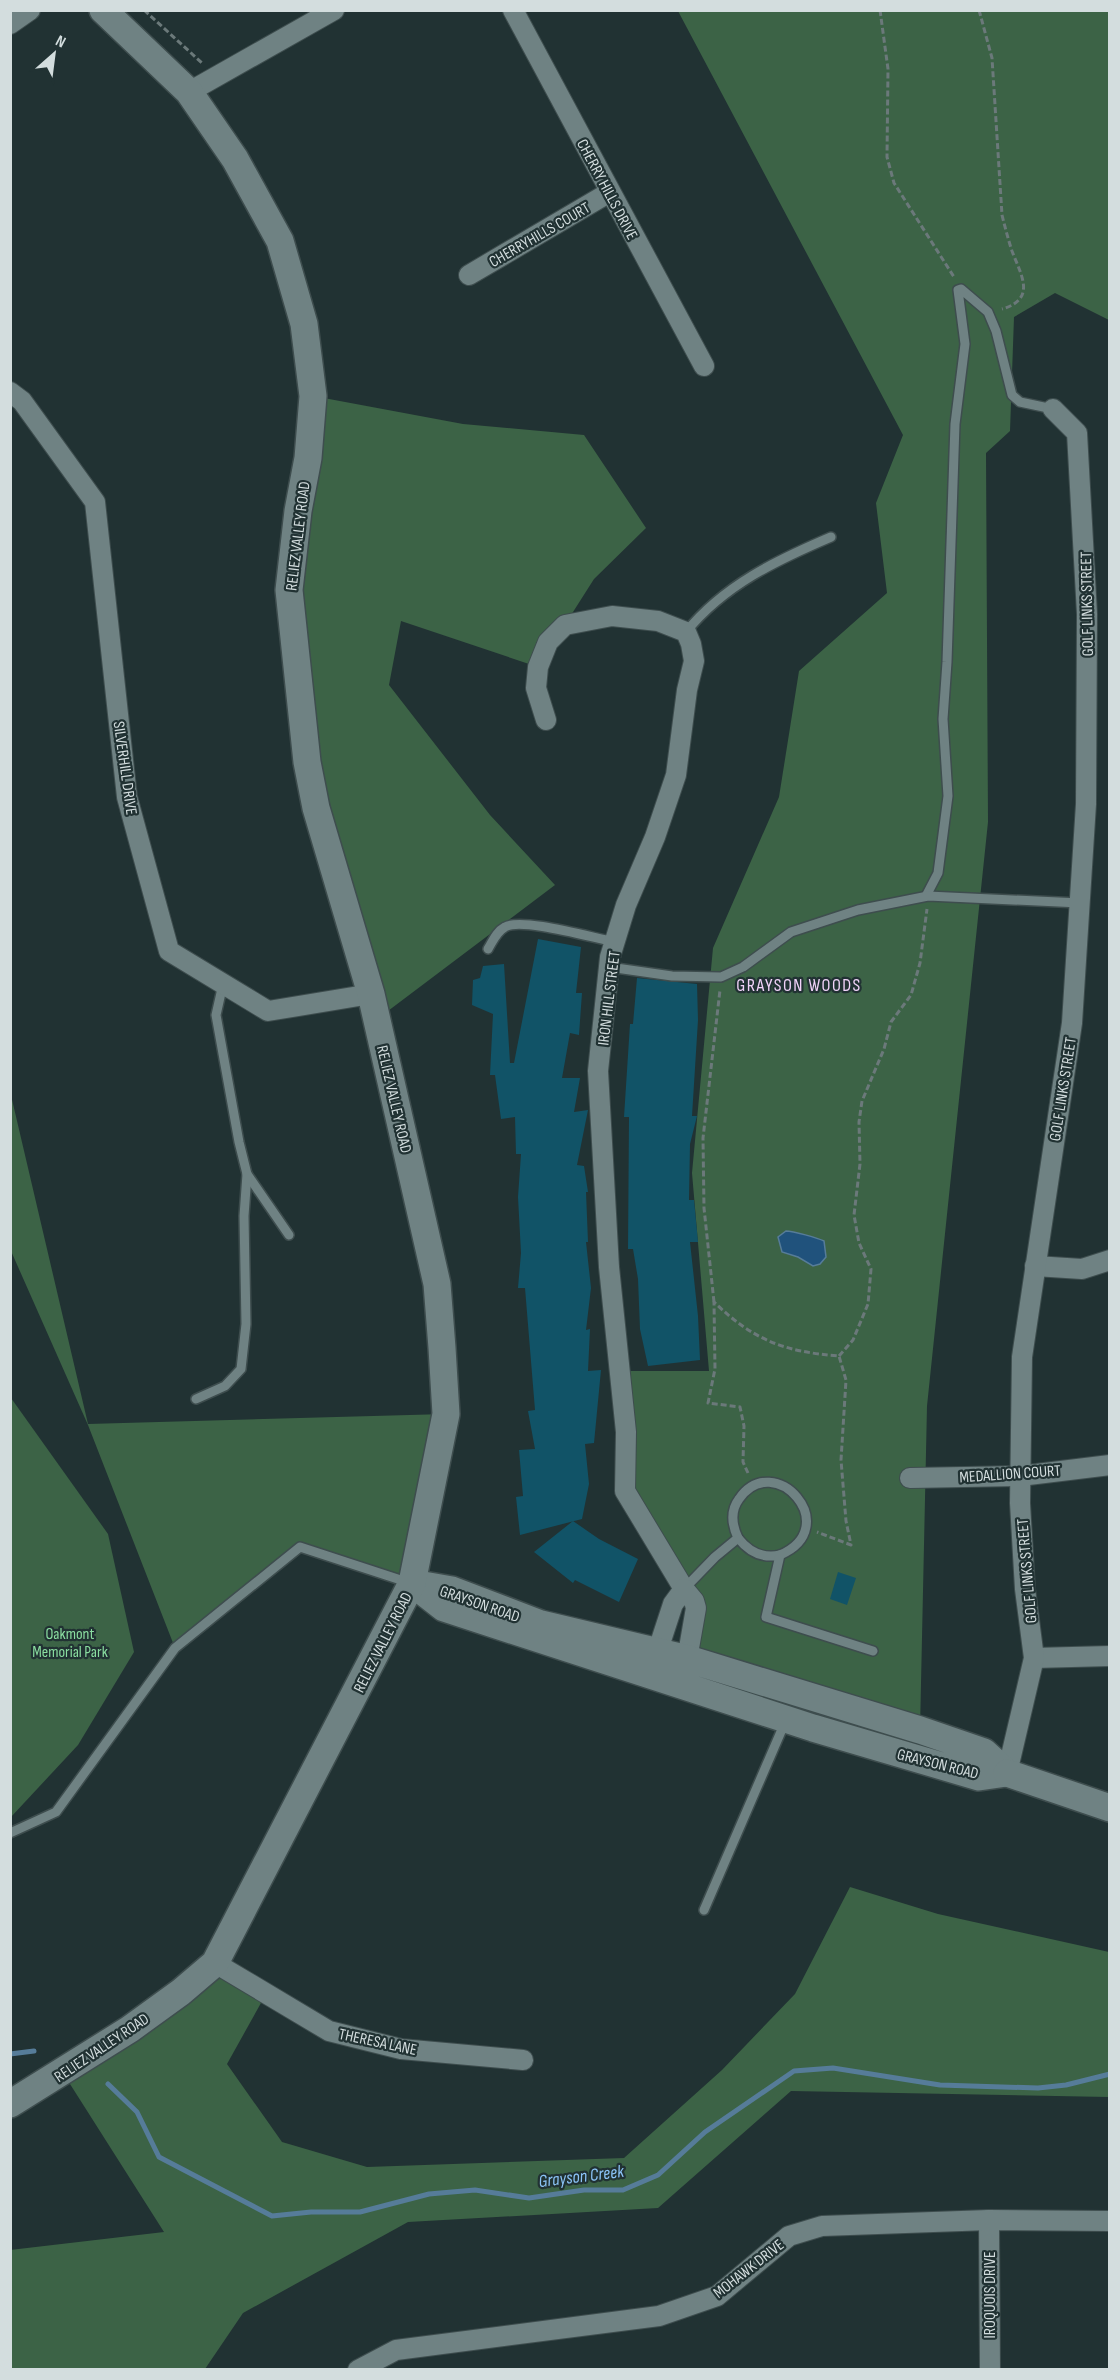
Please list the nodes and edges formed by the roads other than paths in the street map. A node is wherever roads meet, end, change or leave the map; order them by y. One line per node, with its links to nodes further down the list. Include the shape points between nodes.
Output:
1 (30, 10): 5 (street)
2 (103, 10): 6 (main road, RELIEZ VALLEY ROAD)
3 (334, 10): 6 (street)
4 (513, 10): 7 (street, CHERRY HILLS DRIVE)
5 (10, 24)
6 (189, 92): 21 (main road, RELIEZ VALLEY ROAD, via 235,159 280,241 304,324 313,396 289,590 307,762)
7 (610, 192): 8 (street, CHERRYHILLS COURT); 9 (street, CHERRY HILLS DRIVE)
8 (469, 275)
9 (704, 366)
10 (10, 392): 20 (street, SILVERHILL DRIVE, via 22,401 95,502 133,819 169,951)
11 (1053, 409): 15 (lane, via 1020,402 1012,395 988,312 961,289 957,293 965,344 955,424 943,719 948,796 938,873); 16 (street, GOLF LINKS STREET, via 1077,433 1088,614)
12 (831, 537): 13 (lane, via 777,560 718,597)
13 (686, 632): 14 (street, via 658,621 612,616 565,625 548,642 538,667 536,688); 17 (street, IRON HILL STREET, via 694,661 676,775)
14 (546, 720)
15 (927, 896): 16 (lane); 19 (lane, via 858,910 791,932 743,967 721,977 672,976)
16 (1080, 903): 25 (street, GOLF LINKS STREET, via 1072,1023)
17 (615, 942): 18 (lane, via 512,924 503,928); 19 (street, IRON HILL STREET)
18 (488, 950)
19 (609, 967): 33 (street, IRON HILL STREET, via 598,1071 608,1255 626,1432 624,1491)
20 (223, 984): 21 (street, SILVERHILL DRIVE, via 268,1011); 22 (lane, via 216,1015)
21 (371, 994): 32 (main road, RELIEZ VALLEY ROAD, via 437,1284 442,1348 446,1414)
22 (247, 1174): 23 (lane); 26 (lane, via 246,1324 241,1369 225,1386)
23 (289, 1235)
24 (1110, 1260): 25 (street, via 1082,1269)
25 (1035, 1266): 28 (street, GOLF LINKS STREET, via 1022,1357)
26 (196, 1399)
27 (1110, 1465): 28 (street, MEDALLION COURT)
28 (1020, 1476): 29 (street, MEDALLION COURT); 37 (street, GOLF LINKS STREET, via 1025,1589)
29 (910, 1478)
30 (738, 1539): 31 (lane, via 758,1555); 31 (lane, via 734,1510 745,1492 772,1483 793,1491 805,1509 806,1527 795,1546); 33 (lane)
31 (780, 1555): 35 (lane, via 766,1617)
32 (412, 1583): 34 (main road, GRAYSON ROAD, via 452,1590 541,1624); 39 (main road, GRAYSON ROAD, via 444,1608); 44 (lane, via 300,1547 175,1648 56,1812); 46 (main road, RELIEZ VALLEY ROAD)
33 (684, 1589): 34 (street, via 673,1604); 38 (street, IRON HILL STREET, via 696,1608)
34 (658, 1651): 38 (main road, GRAYSON ROAD); 39 (street)
35 (873, 1651)
36 (1110, 1656): 37 (street)
37 (1034, 1658): 42 (street, GOLF LINKS STREET)
38 (688, 1659): 40 (street, IRON HILL STREET); 41 (main road, GRAYSON ROAD)
39 (650, 1677): 40 (main road, GRAYSON ROAD)
40 (682, 1685): 41 (main road, GRAYSON ROAD)
41 (792, 1706): 42 (main road, GRAYSON ROAD, via 979,1777); 45 (lane)
42 (1007, 1773): 43 (main road, GRAYSON ROAD)
43 (1110, 1809)
44 (10, 1833)
45 (704, 1910)
46 (215, 1964): 47 (street, THERESA LANE, via 329,2031 401,2049); 48 (main road, RELIEZ VALLEY ROAD, via 129,2029)
47 (524, 2060)
48 (10, 2104)
49 (989, 2220): 50 (street, MOHAWK DRIVE); 51 (street, MOHAWK DRIVE, via 822,2226 789,2236 717,2296 659,2316 396,2350); 52 (street, IROQUOIS DRIVE)
50 (1110, 2221)
51 (358, 2370)
52 (990, 2370)

